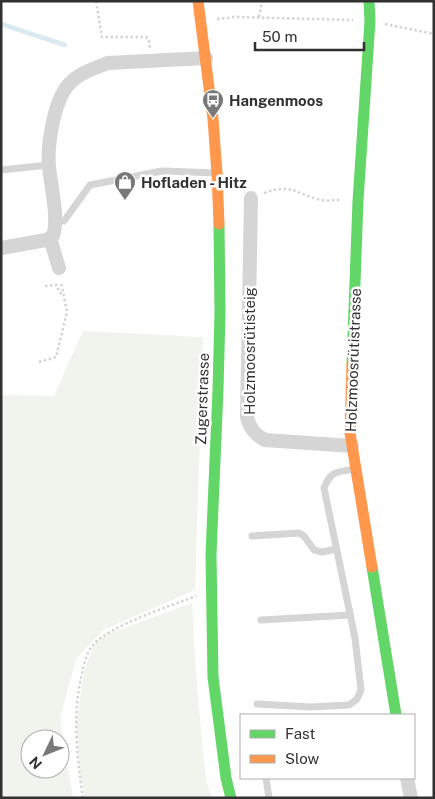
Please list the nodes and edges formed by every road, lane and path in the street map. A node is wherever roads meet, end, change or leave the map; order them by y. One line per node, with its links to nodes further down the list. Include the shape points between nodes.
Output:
1 (96, 1): 9 (path, via 102,36 146,37)
2 (198, 1): 10 (main road, Zugerstrasse)
3 (262, 1): 5 (path)
4 (369, 1): 7 (main road, Holzmoosrütistrasse)
5 (259, 17): 6 (path); 7 (path)
6 (217, 19)
7 (370, 21): 8 (path); 25 (main road, Holzmoosrütistrasse, via 358,201)
8 (434, 34)
9 (150, 53)
10 (206, 58): 11 (street, via 108,64 82,74 70,83 56,110); 13 (main road, Zugerstrasse)
11 (49, 165): 12 (lane); 17 (street, via 56,229)
12 (1, 170)
13 (217, 173): 16 (lane, via 162,171 90,185); 29 (main road, Zugerstrasse, via 220,312)
14 (251, 198): 15 (path, via 275,189 291,189 322,200); 25 (street, Holzmoosrütisteig, via 247,417 250,426 265,440)
15 (347, 200)
16 (64, 221)
17 (50, 238): 18 (street); 19 (street)
18 (1, 248)
19 (59, 268): 20 (path)
20 (62, 284): 21 (path); 23 (path)
21 (57, 285): 22 (path); 23 (path)
22 (45, 286)
23 (64, 296): 24 (path, via 67,312 56,357)
24 (39, 362)
25 (352, 446): 26 (main road, Holzmoosrütistrasse)
26 (356, 469): 28 (lane, via 335,473 328,478 324,488); 33 (main road, Holzmoosrütistrasse)
27 (252, 536): 28 (lane, via 299,533 314,550)
28 (336, 549): 30 (lane)
29 (211, 595): 36 (path, via 198,596 138,618 106,633 93,645 81,676 76,720); 37 (main road, Zugerstrasse, via 214,677)
30 (350, 615): 31 (lane); 32 (lane, via 361,690 357,699 349,705 311,707)
31 (261, 620)
32 (257, 704)
33 (396, 714)
34 (266, 779): 38 (lane)
35 (407, 779): 39 (street)
36 (83, 798)
37 (231, 798)
38 (269, 798)
39 (411, 798)

